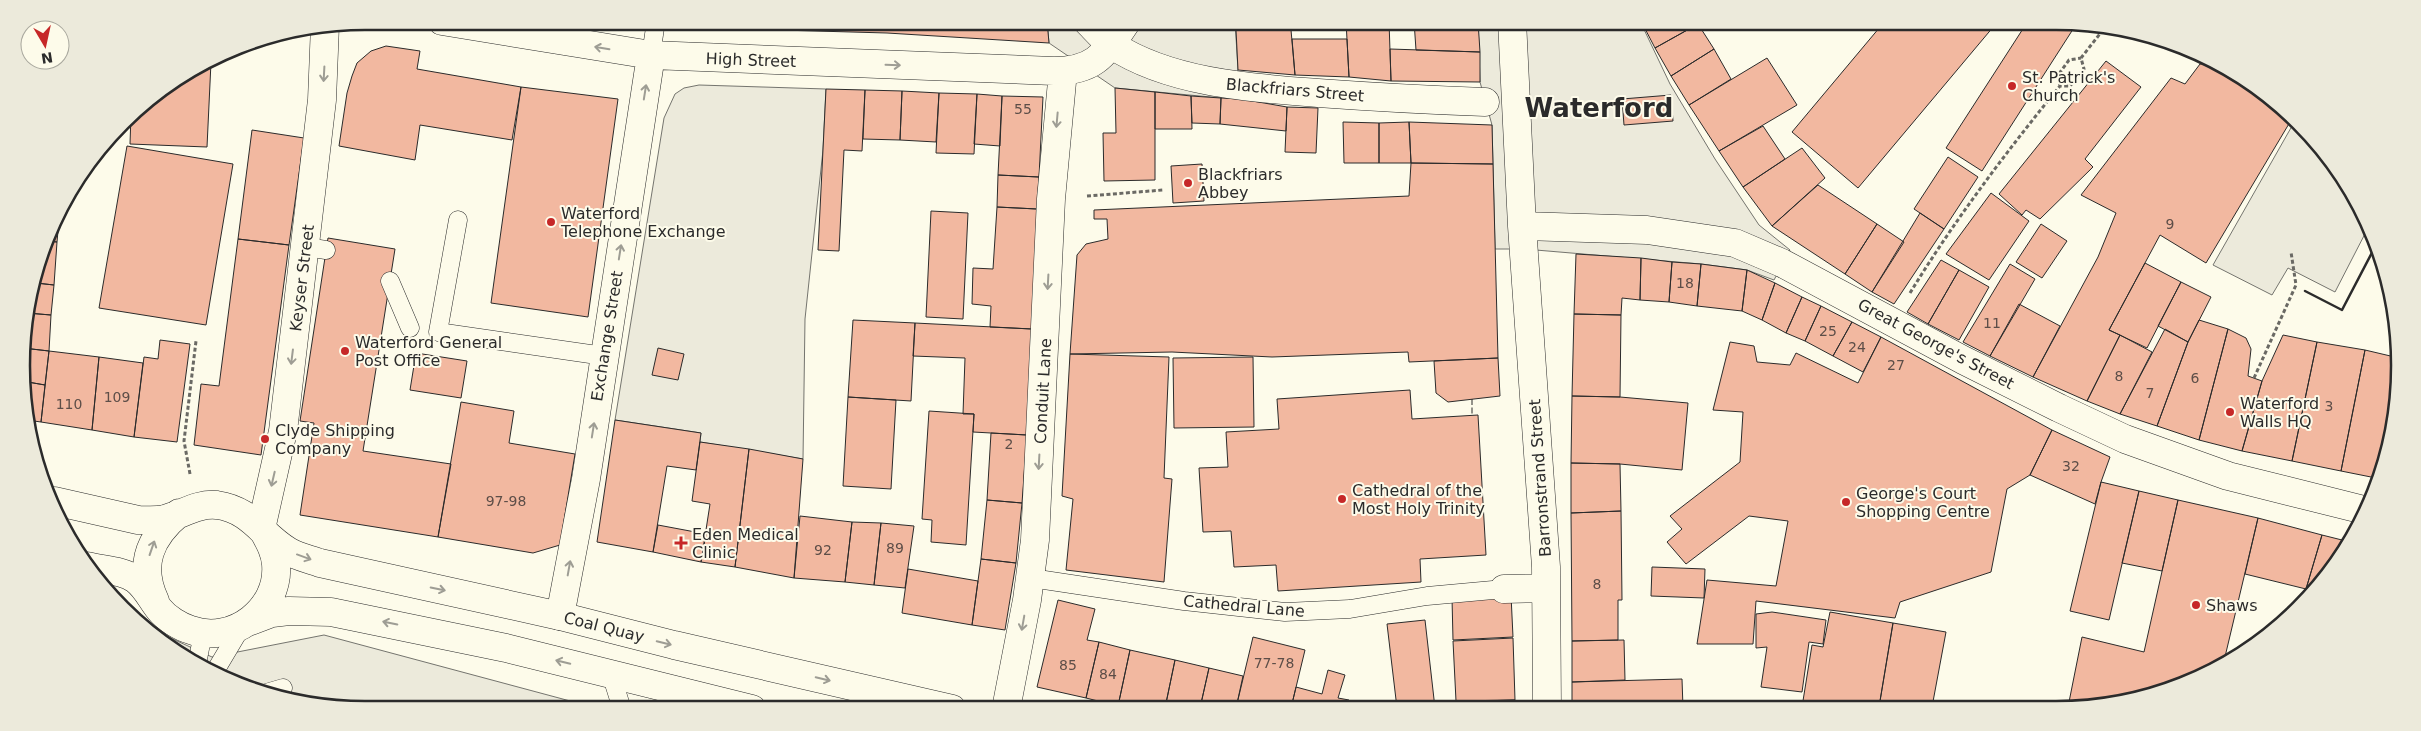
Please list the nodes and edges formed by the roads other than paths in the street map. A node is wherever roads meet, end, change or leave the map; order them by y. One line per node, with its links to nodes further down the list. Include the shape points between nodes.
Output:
1 (497, 30): 8 (street, High Street, one-way to 1)
2 (655, 30): 8 (lane)
3 (1096, 30): 7 (street)
4 (1122, 30): 7 (street, High Street)
5 (1512, 30): 12 (street, Barronstrand Street)
6 (325, 33): 19 (street, Keyser Street, one-way to 19, via 316,248)
7 (1111, 45): 9 (street, High Street, via 1085,68); 10 (street, Blackfriars Street, via 1162,68 1211,81 1358,96)
8 (651, 55): 9 (street, High Street, one-way to 9); 15 (street, Exchange Street, one-way to 8)
9 (1063, 71): 21 (street, Conduit Lane, one-way to 21, via 1051,199 1038,494)
10 (1485, 102)
11 (458, 220): 15 (lane, via 438,332)
12 (1523, 237): 17 (street, Great George's Street, via 1647,230 1735,243 1782,263 1963,360 2117,436 2228,476); 22 (street, Barronstrand Street)
13 (390, 281): 14 (lane)
14 (410, 328)
15 (604, 356): 25 (street, Exchange Street, one-way to 15, via 586,478)
16 (60, 502): 18 (street, via 138,520 165,519)
17 (2358, 509)
18 (188, 510): 19 (street, via 216,505 234,509); 24 (street, one-way to 18, via 152,593 148,557 154,540 165,525)
19 (263, 530): 25 (street, Coal Quay, one-way to 25, via 288,551 320,563); 26 (street, via 272,547 276,565 275,584 268,601)
20 (98, 568): 24 (street, via 134,578)
21 (1031, 578): 23 (lane, Cathedral Lane, via 1201,603 1300,612 1350,609 1427,596); 34 (street, Conduit Lane, one-way to 34)
22 (1546, 588): 23 (street, Cathedral Lane); 35 (street, Barronstrand Street)
23 (1504, 589)
24 (160, 611): 27 (street, via 190,630)
25 (560, 616): 33 (street, Coal Quay, one-way to 33)
26 (245, 624): 27 (street, via 225,632); 29 (lane); 30 (street, one-way to 26, via 331,612 280,612)
27 (202, 633): 28 (lane)
28 (198, 656)
29 (218, 667)
30 (611, 674): 31 (lane); 32 (street)
31 (619, 701)
32 (720, 701)
33 (917, 701)
34 (1008, 701)
35 (1547, 701)

